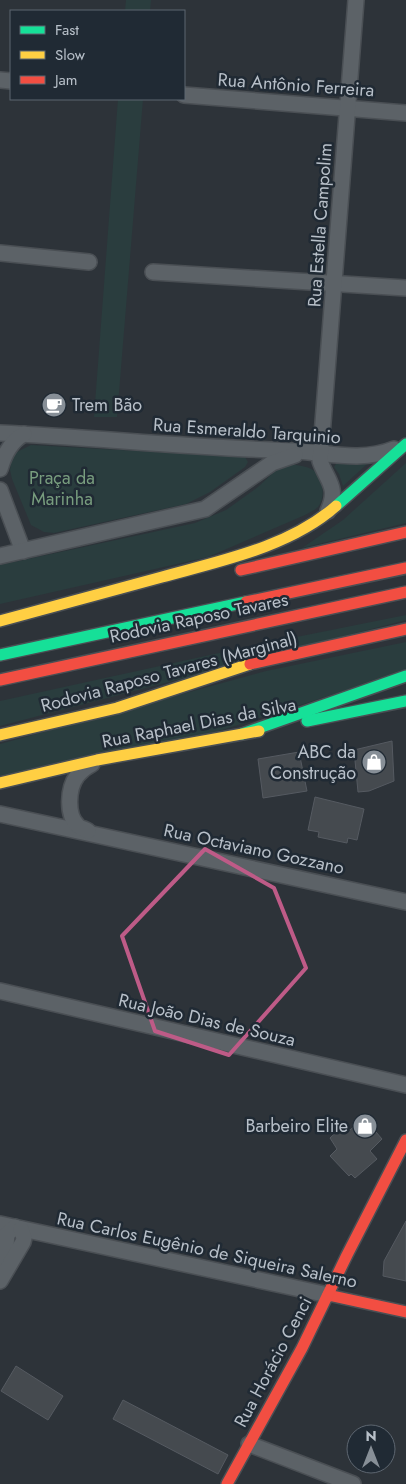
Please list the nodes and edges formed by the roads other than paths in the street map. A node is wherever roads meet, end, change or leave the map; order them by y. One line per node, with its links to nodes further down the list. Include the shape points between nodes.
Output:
1 (356, 0): 3 (street, Rua Estella Campolim)
2 (185, 96): 3 (street, Rua Antônio Ferreira)
3 (347, 108): 4 (street, Rua Antônio Ferreira); 8 (street, Rua Estella Campolim)
4 (406, 113)
5 (0, 254): 6 (street)
6 (89, 262)
7 (153, 272): 8 (street)
8 (334, 283): 9 (street); 14 (street, Rua Estella Campolim)
9 (406, 288)
10 (0, 433): 11 (street, Rua Esmeraldo Tarquinio)
11 (24, 434): 13 (street, Rua Esmeraldo Tarquinio); 15 (street, via 16,438 7,451)
12 (406, 443): 14 (street, Rua Esmeraldo Tarquinio, via 392,450 362,456); 18 (main road)
13 (251, 450): 14 (street, Rua Esmeraldo Tarquinio); 16 (street, via 261,455 262,460)
14 (321, 452): 16 (street, via 284,458); 18 (street, via 320,460 331,481 333,494)
15 (0, 469)
16 (248, 480): 20 (street, via 205,509)
17 (0, 490): 20 (street)
18 (325, 516): 26 (main road, via 305,529 245,554)
19 (406, 532): 23 (main road)
20 (23, 552): 21 (street)
21 (0, 556)
22 (406, 568): 28 (main road, Rodovia Raposo Tavares)
23 (232, 573)
24 (164, 588): 26 (main road)
25 (406, 592): 30 (main road, Rodovia Raposo Tavares)
26 (0, 621)
27 (406, 629): 33 (main road, Rodovia Raposo Tavares (Marginal), via 257,662 117,708)
28 (0, 655)
29 (406, 676): 32 (main road)
30 (0, 680)
31 (406, 702): 32 (main road, Rua Raphael Dias da Silva)
32 (242, 734): 34 (main road, Rua Raphael Dias da Silva)
33 (0, 735)
34 (98, 760): 35 (main road, Rua Raphael Dias da Silva); 37 (street, Rua Octaviano Gozzano, via 78,774 70,797 70,809 78,826)
35 (0, 782)
36 (0, 814): 37 (street, Rua Octaviano Gozzano)
37 (94, 833): 38 (street, Rua Octaviano Gozzano)
38 (406, 902)
39 (0, 991): 40 (street, Rua João Dias de Souza)
40 (406, 1085)
41 (406, 1140): 44 (main road, Rua Horácio Cenci)
42 (0, 1224): 43 (street, Rua Carlos Eugênio de Siqueira Salerno)
43 (18, 1228): 45 (street, via 23,1242); 46 (street, Rua Carlos Eugênio de Siqueira Salerno)
44 (347, 1255): 46 (main road, Rua Horácio Cenci); 47 (main road, Rua Horácio Cenci, via 348,1285 353,1294)
45 (2, 1276)
46 (328, 1295): 47 (main road, Rua Carlos Eugênio de Siqueira Salerno); 49 (main road, Rua Horácio Cenci)
47 (366, 1303): 48 (main road, Rua Carlos Eugênio de Siqueira Salerno)
48 (406, 1312)
49 (249, 1444): 50 (main road, Rua Horácio Cenci); 51 (street)
50 (227, 1484)
51 (354, 1484)

